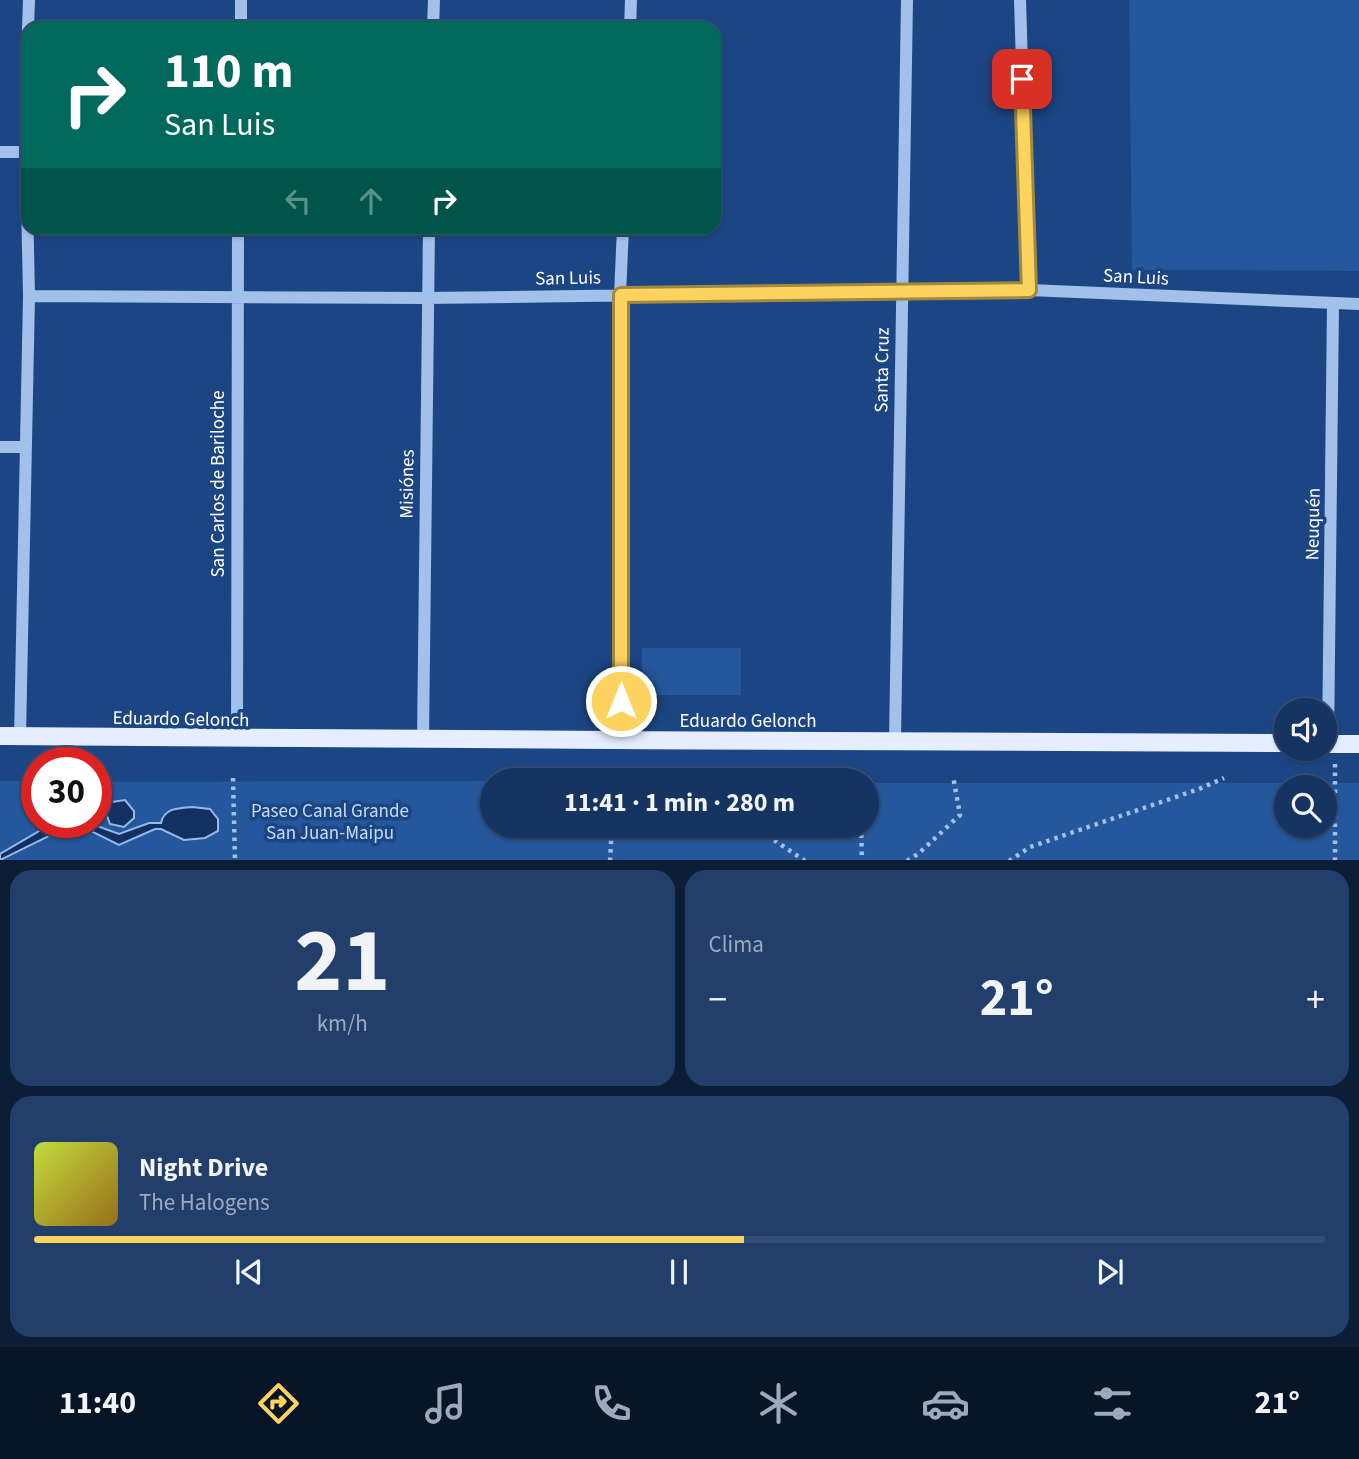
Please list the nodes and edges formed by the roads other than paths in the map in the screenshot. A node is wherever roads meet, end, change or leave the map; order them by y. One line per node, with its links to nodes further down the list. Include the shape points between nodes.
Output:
1 (29, 0): 7 (street)
2 (241, 0): 8 (street)
3 (434, 0): 9 (street)
4 (631, 0): 10 (street)
5 (906, 0): 18 (street, Santa Cruz)
6 (1020, 0): 17 (street)
7 (28, 21)
8 (241, 21)
9 (433, 21)
10 (630, 21)
11 (0, 152): 12 (street)
12 (21, 152)
13 (28, 235): 20 (street)
14 (237, 235): 21 (street, San Carlos de Bariloche)
15 (429, 235): 22 (street, Misiónes)
16 (623, 235): 19 (street)
17 (1029, 290): 18 (street, San Luis); 23 (street, San Luis)
18 (902, 292): 19 (street, San Luis); 33 (street, Santa Cruz)
19 (621, 295): 22 (street, San Luis); 32 (street)
20 (29, 296): 21 (street, San Luis); 26 (street)
21 (236, 298): 22 (street, San Luis); 30 (street, San Carlos de Bariloche)
22 (427, 298): 31 (street, Misiónes)
23 (1333, 304): 24 (street, San Luis); 27 (street, Neuquén)
24 (1359, 304)
25 (0, 447): 26 (street)
26 (25, 447): 29 (street)
27 (1329, 698)
28 (0, 737): 29 (main road, Eduardo Gelonch)
29 (20, 737): 30 (main road, Eduardo Gelonch)
30 (237, 740): 31 (main road, Eduardo Gelonch)
31 (423, 740): 32 (main road, Eduardo Gelonch)
32 (621, 740): 33 (main road, Eduardo Gelonch)
33 (895, 741): 34 (main road, Eduardo Gelonch)
34 (1274, 743)
35 (1337, 744): 36 (main road)
36 (1359, 744)

